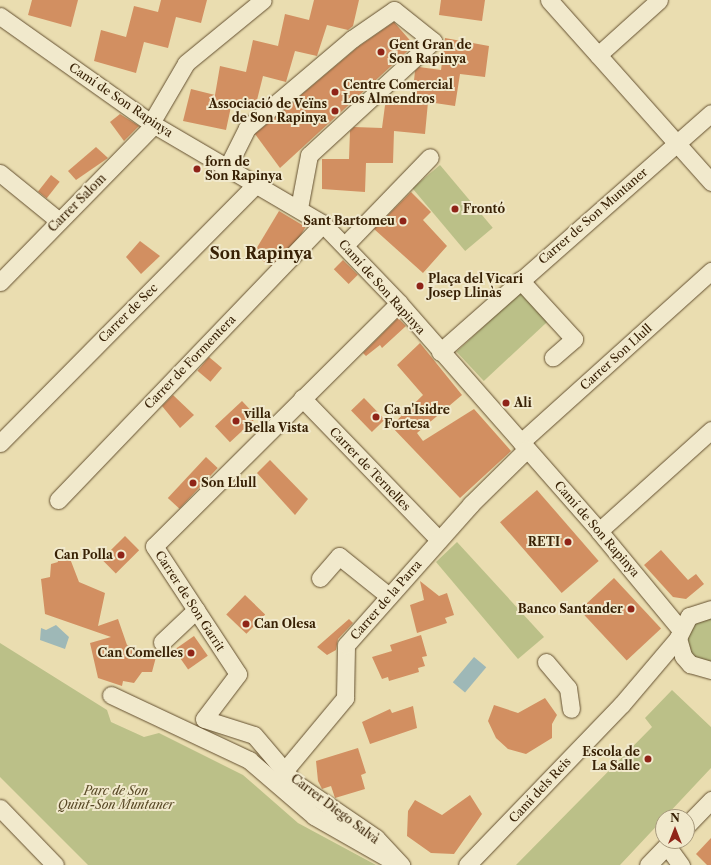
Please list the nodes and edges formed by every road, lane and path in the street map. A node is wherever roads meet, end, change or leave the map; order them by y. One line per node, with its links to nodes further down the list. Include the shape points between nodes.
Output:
1 (263, 0): 7 (street, Carrer Salom, via 186,64)
2 (549, 0): 5 (street)
3 (659, 0): 5 (street)
4 (0, 16): 7 (street, Camí de Son Rapinya)
5 (598, 55): 8 (street)
6 (711, 113): 8 (street, Carrer de Son Muntaner)
7 (153, 124): 10 (street, Camí de Son Rapinya); 15 (street, Carrer Salom)
8 (675, 144): 12 (street); 19 (street, Carrer de Son Muntaner)
9 (430, 157): 17 (street)
10 (227, 168): 13 (street, Camí de Son Rapinya); 14 (street, via 247,128 352,39 394,10 433,41 310,155)
11 (0, 173): 15 (street)
12 (711, 182)
13 (256, 184): 14 (street, Camí de Son Rapinya); 26 (street, Carrer de Sec)
14 (299, 208): 16 (street, Camí de Son Rapinya)
15 (59, 221): 20 (street, Carrer Salom)
16 (322, 224): 17 (street, Camí de Son Rapinya); 28 (street, Carrer de Formentera)
17 (345, 245): 21 (street, Camí de Son Rapinya)
18 (711, 271): 27 (street, Carrer Son Llull)
19 (520, 280): 22 (street, Carrer de Son Muntaner); 23 (street, via 574,339)
20 (0, 282)
21 (399, 303): 22 (street, Camí de Son Rapinya); 24 (street, Carrer de Son Garrit)
22 (440, 352): 27 (street, Camí de Son Rapinya)
23 (553, 358)
24 (302, 398): 30 (street, Carrer de Ternelles); 34 (street, Carrer de Son Garrit, via 154,546)
25 (711, 430): 29 (street)
26 (0, 443)
27 (524, 446): 29 (street, Camí de Son Rapinya); 30 (street, Carrer de la Parra)
28 (58, 500)
29 (599, 531): 33 (street, Camí de Son Rapinya)
30 (439, 540): 32 (street, Carrer de la Parra)
31 (320, 578): 32 (street, via 339,556)
32 (389, 596): 44 (street, Carrer de la Parra, via 346,645 345,698)
33 (662, 604): 35 (street); 36 (street, Camí de Son Rapinya)
34 (196, 610): 37 (street); 44 (street, Carrer de Son Garrit, via 238,674 204,718 254,735)
35 (703, 610): 36 (street, Camí dels Reis)
36 (679, 633): 38 (street, Camí dels Reis); 40 (street, Camí de Son Rapinya, via 683,656)
37 (162, 642)
38 (660, 661): 40 (street); 52 (street, Camí dels Reis)
39 (546, 662): 43 (street, via 568,688)
40 (690, 664): 41 (street)
41 (711, 670)
42 (111, 695): 51 (street, via 249,760 314,816)
43 (571, 709)
44 (285, 770): 51 (street, Carrer Diego Salvà, via 294,782 376,838)
45 (711, 800): 47 (street)
46 (0, 808): 50 (street)
47 (695, 817)
48 (663, 849): 53 (street)
49 (672, 849): 54 (street)
50 (55, 865)
51 (400, 865)
52 (468, 865)
53 (648, 865)
54 (681, 865)

